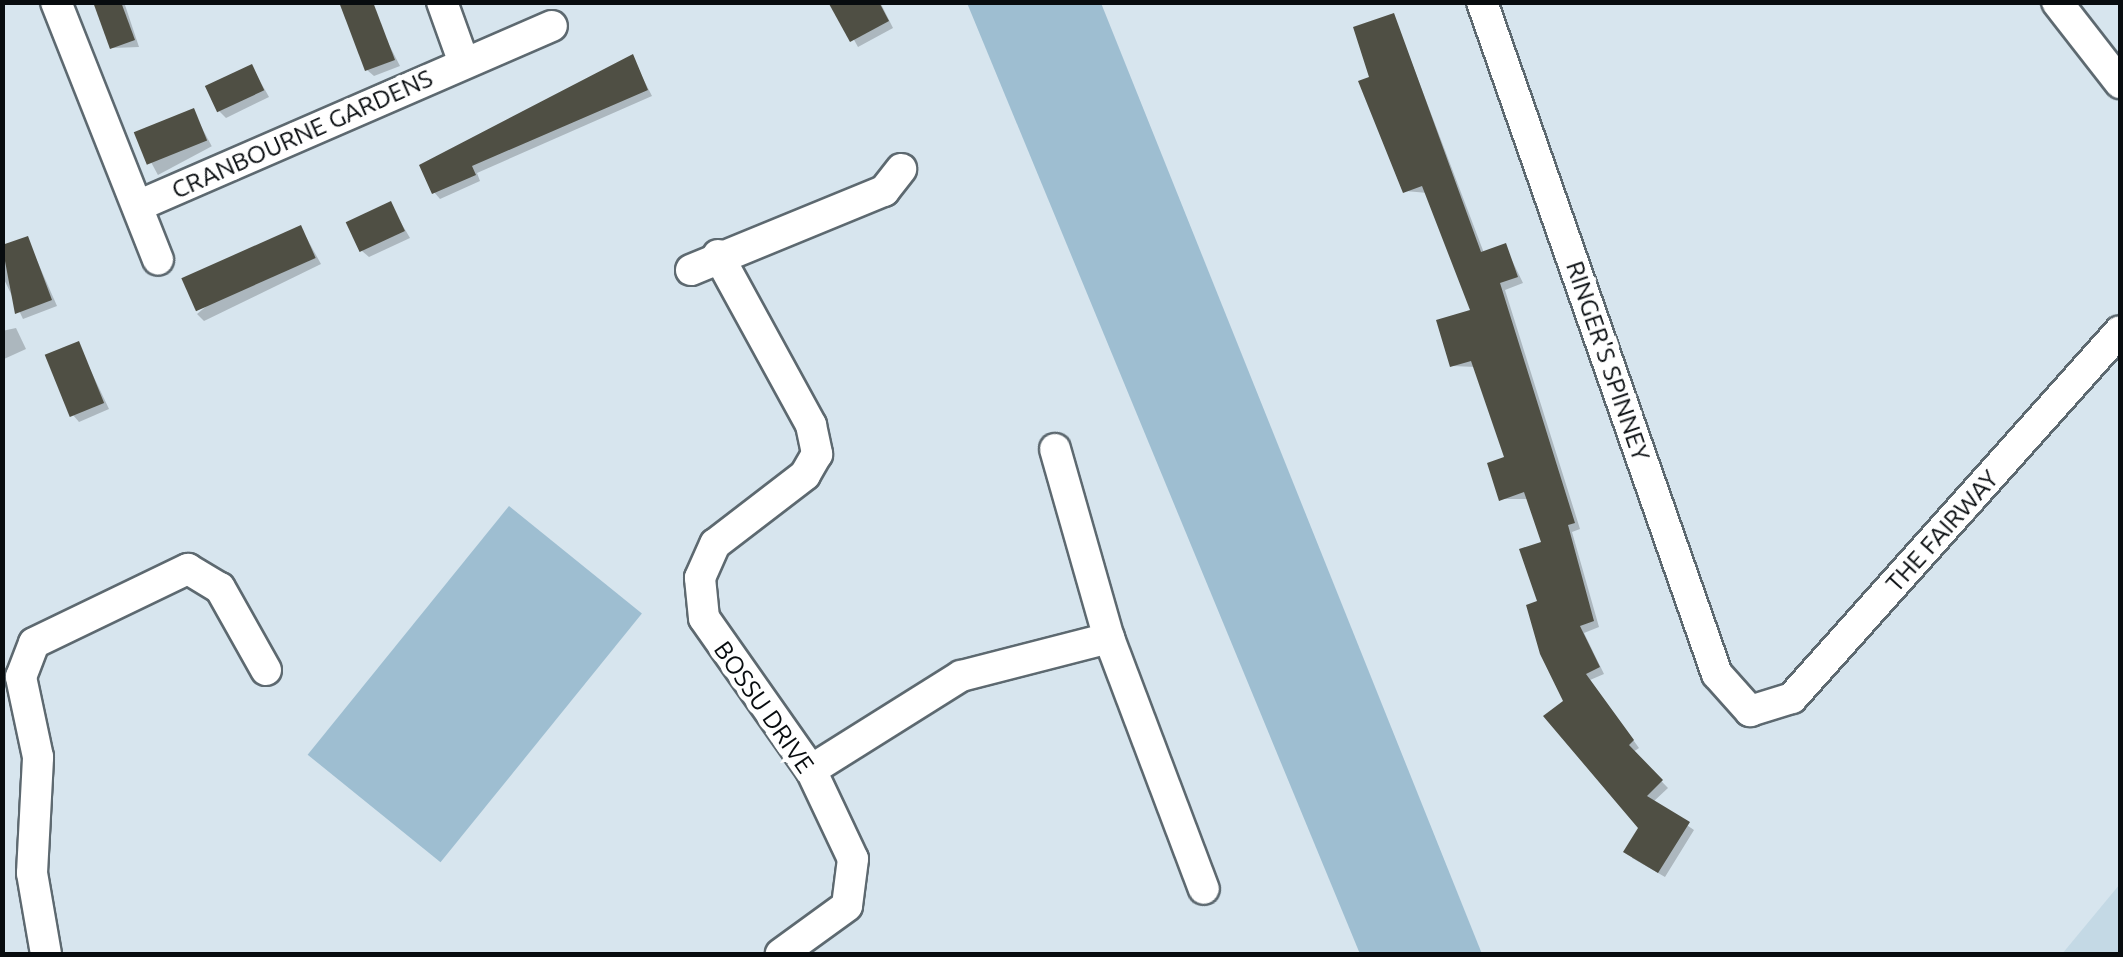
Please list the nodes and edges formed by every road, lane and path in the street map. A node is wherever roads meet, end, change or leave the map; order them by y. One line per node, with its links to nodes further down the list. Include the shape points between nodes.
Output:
1 (56, 2): 9 (street, CRANBOURNE GARDENS)
2 (442, 2): 6 (street, CRANBOURNE GARDENS)
3 (1482, 2): 15 (street, RINGER'S SPINNEY, via 1717,674)
4 (2057, 2): 7 (street)
5 (552, 26): 6 (street, CRANBOURNE GARDENS)
6 (464, 63): 9 (street, CRANBOURNE GARDENS)
7 (2120, 83)
8 (901, 169): 16 (street, BOSSU DRIVE, via 884,191 705,262 811,425 817,454 805,475 716,544 699,599 717,642)
9 (140, 205): 10 (street, CRANBOURNE GARDENS)
10 (158, 258)
11 (2120, 330): 15 (street, THE FAIRWAY, via 1792,698)
12 (1055, 449): 13 (street)
13 (1109, 638): 16 (street, via 961,676); 17 (street)
14 (266, 670): 18 (street, via 220,588 188,569 34,643 21,677 38,757 32,873)
15 (1750, 711)
16 (811, 770): 19 (street, BOSSU DRIVE, via 847,838 854,886 830,925)
17 (1204, 889)
18 (46, 954)
19 (781, 954)

